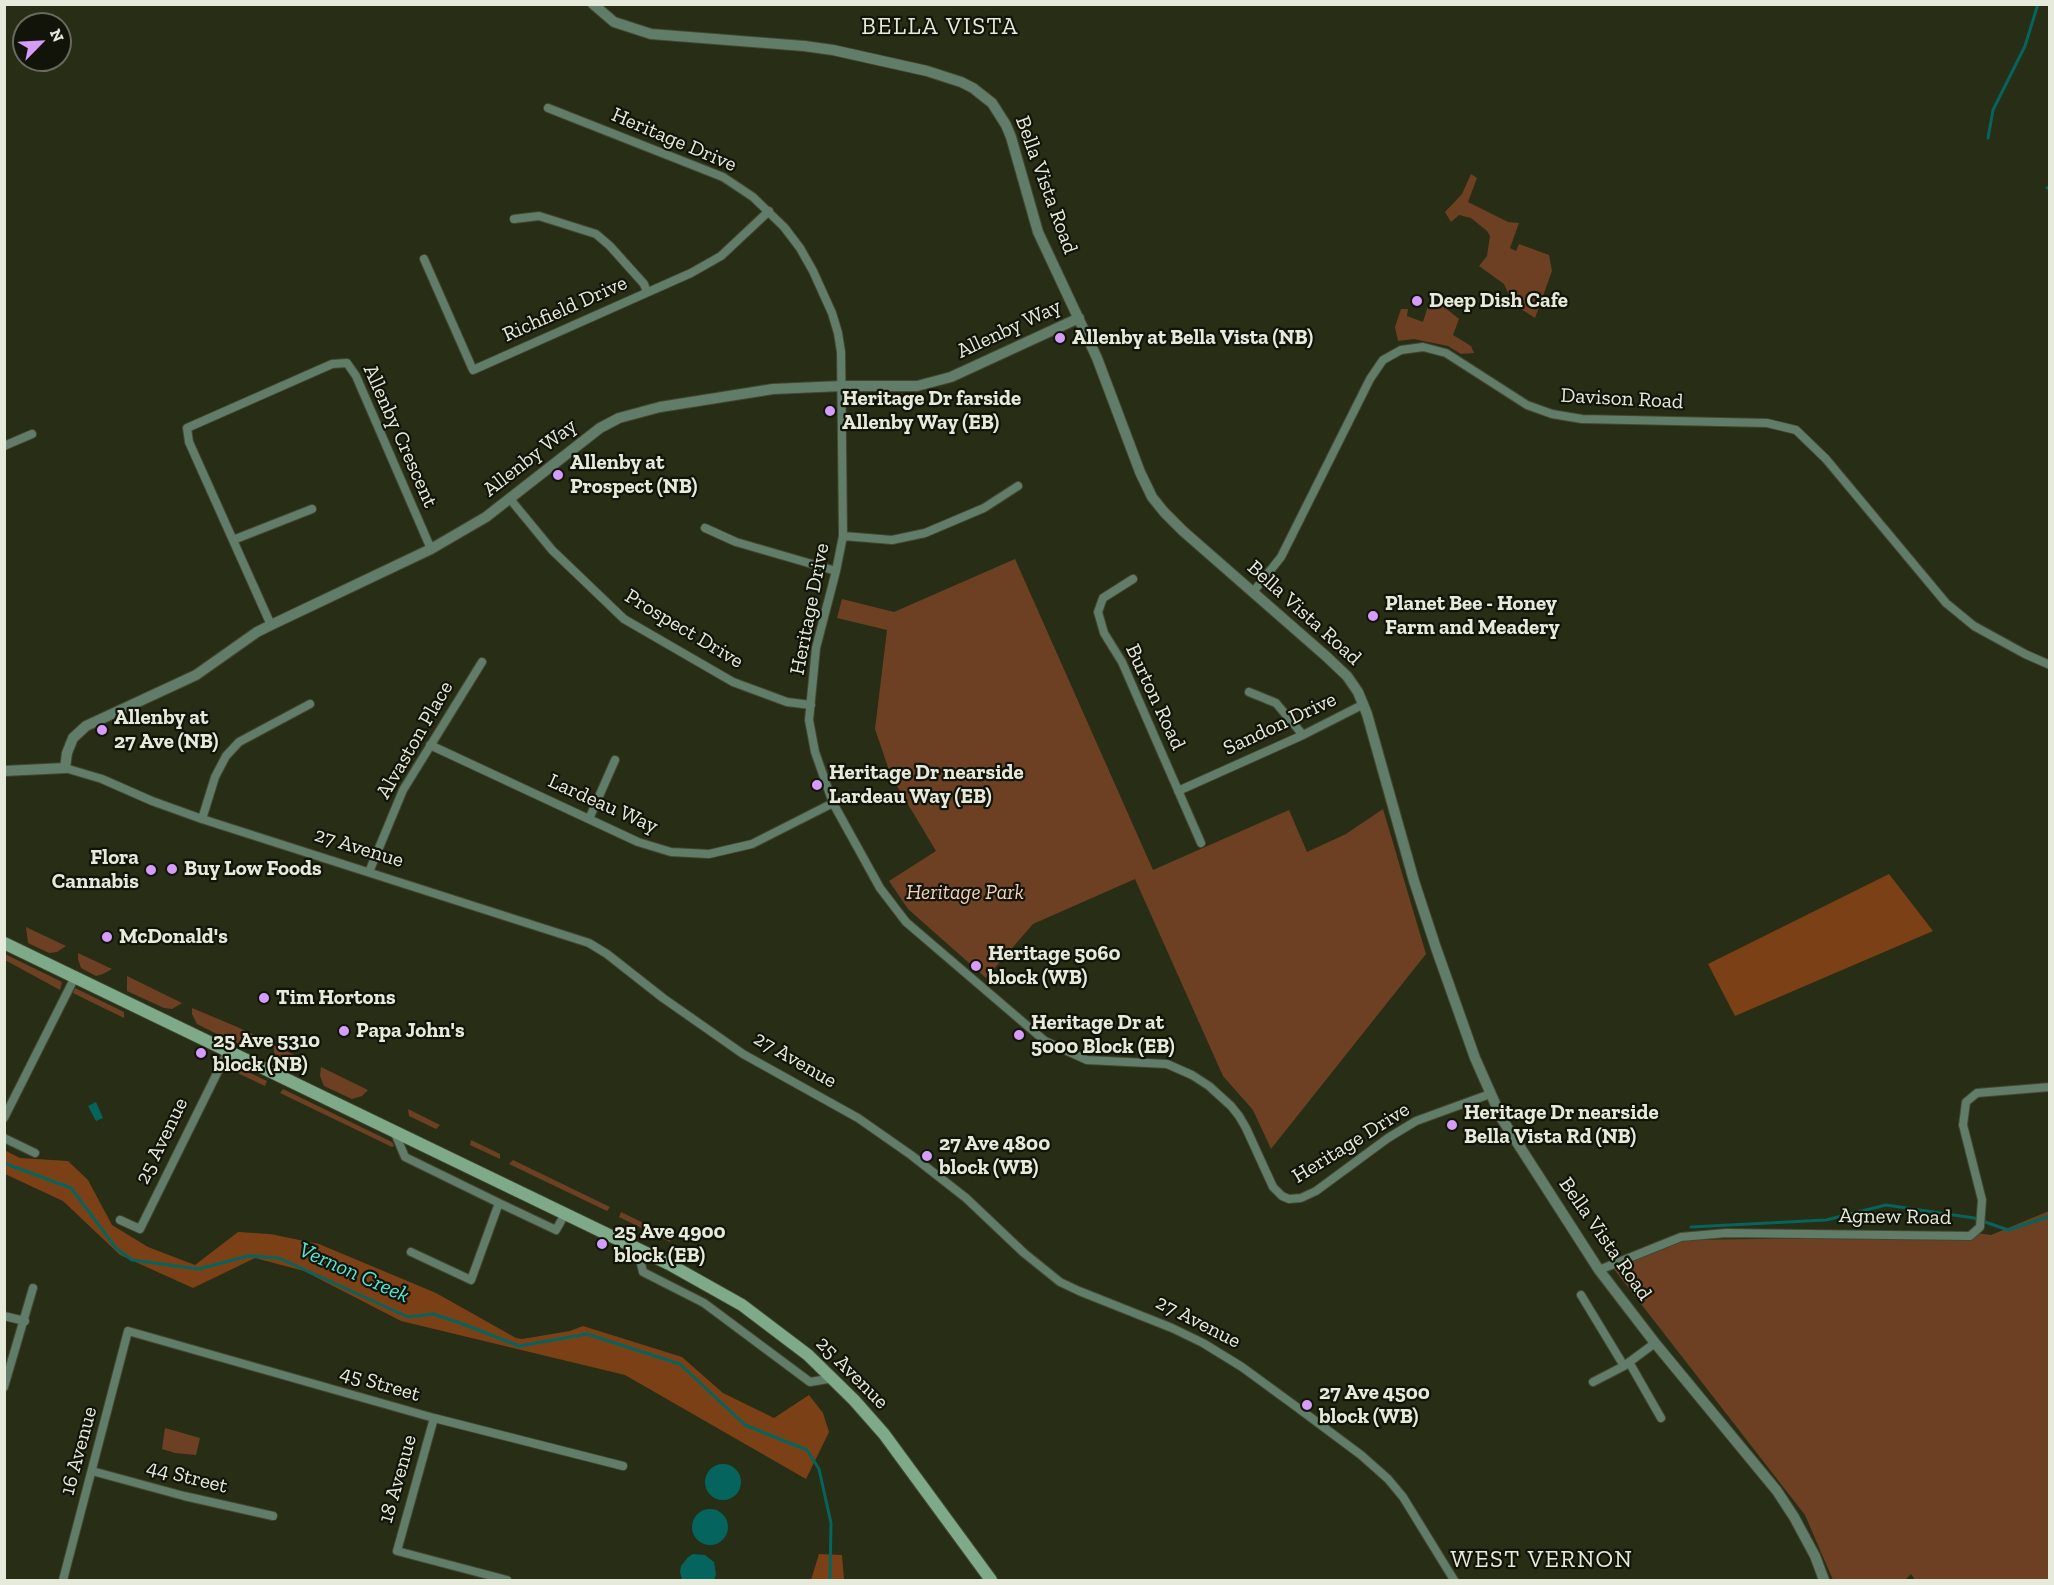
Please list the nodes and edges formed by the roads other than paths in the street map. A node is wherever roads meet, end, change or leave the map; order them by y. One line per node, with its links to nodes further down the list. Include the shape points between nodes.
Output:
1 (592, 4): 7 (street, Bella Vista Road, via 614,22 651,34 833,51 927,71 973,88 992,104 1006,125 1038,232)
2 (548, 108): 3 (street, Heritage Drive, via 723,177)
3 (769, 211): 6 (street, Richfield Drive, via 721,256); 8 (street, Heritage Drive, via 800,248 832,313 840,343)
4 (514, 219): 6 (street, via 539,216 596,234 644,284)
5 (424, 260): 6 (street, Richfield Drive, via 473,370)
6 (647, 292)
7 (1079, 318): 8 (street, Allenby Way, via 951,377 918,386); 20 (street, Bella Vista Road, via 1152,497 1183,531)
8 (842, 386): 12 (street, Allenby Way, via 773,389 660,407 619,418 600,428); 15 (street, Heritage Drive)
9 (32, 434): 10 (street)
10 (4, 446)
11 (1018, 486): 15 (street, via 984,507 925,533 892,540)
12 (510, 499): 17 (street, Allenby Way); 27 (street, Prospect Drive, via 552,550 624,619 733,682 787,702)
13 (312, 509): 16 (street)
14 (705, 528): 18 (street, via 736,542)
15 (843, 536): 18 (street, Heritage Drive)
16 (233, 540): 17 (street, Allenby Crescent, via 189,442 187,428 332,364 347,363); 21 (street, Allenby Crescent)
17 (431, 549): 21 (street, Allenby Way)
18 (836, 571): 27 (street, Heritage Drive, via 816,648)
19 (1134, 579): 33 (street, Burton Road, via 1103,598 1098,612 1104,633 1122,662)
20 (1253, 592): 23 (street, Davison Road, via 1281,557 1383,360 1401,350 1423,347 1446,353 1527,405 1552,414 1582,419 1767,423 1796,430 1826,459 1946,603 1974,626); 26 (street, Bella Vista Road, via 1347,676)
21 (271, 625): 31 (street, Allenby Way, via 196,675 86,726 73,738)
22 (482, 662): 29 (street, Alvaston Place)
23 (2049, 665)
24 (1249, 692): 28 (street, via 1276,703)
25 (310, 704): 35 (street, via 239,742 215,777)
26 (1364, 704): 28 (street, Sandon Drive); 43 (street, Bella Vista Road, via 1432,937)
27 (811, 705): 34 (street, Heritage Drive, via 809,720 815,752)
28 (1303, 735): 33 (street, Sandon Drive)
29 (430, 745): 36 (street, Lardeau Way); 38 (street, Alvaston Place, via 403,790)
30 (615, 760): 36 (street)
31 (65, 768): 32 (street, 27 Avenue); 35 (street, 27 Avenue)
32 (4, 771)
33 (1178, 791): 37 (street, Burton Road)
34 (833, 803): 36 (street, Lardeau Way, via 752,843 709,854 671,852); 43 (street, Heritage Drive, via 880,888 906,922 1045,1041 1087,1060 1167,1064 1209,1086 1239,1116 1273,1186 1282,1196 1295,1199 1308,1195 1401,1130)
35 (202, 819): 38 (street, 27 Avenue)
36 (589, 819)
37 (1200, 843)
38 (369, 872): 72 (street, 27 Avenue, via 589,943 743,1054 858,1118 911,1155 1060,1282 1172,1328 1223,1354 1388,1479)
39 (4, 943): 40 (main road, 25 Avenue)
40 (75, 977): 41 (main road, 25 Avenue); 44 (street)
41 (228, 1051): 45 (main road, 25 Avenue); 50 (street, 25 Avenue, via 140,1229)
42 (2049, 1087): 53 (street, Agnew Road, via 1977,1093 1966,1102 1963,1125 1982,1200 1980,1227 1971,1236 1726,1233 1681,1237)
43 (1490, 1094): 53 (street, Bella Vista Road, via 1516,1143)
44 (4, 1118)
45 (394, 1131): 48 (street, via 405,1157); 49 (main road, 25 Avenue)
46 (4, 1138): 47 (street)
47 (35, 1153)
48 (499, 1203): 49 (street, via 556,1230); 52 (street, via 471,1280)
49 (565, 1214): 51 (main road, 25 Avenue)
50 (120, 1220)
51 (637, 1248): 61 (street, 25 Avenue, via 643,1272 704,1303 810,1382); 71 (main road, 25 Avenue, via 742,1305 831,1376 884,1434)
52 (411, 1252)
53 (1599, 1270): 59 (street, Bella Vista Road)
54 (33, 1288): 57 (street)
55 (1581, 1295): 60 (street)
56 (4, 1316): 57 (street)
57 (25, 1321): 63 (street)
58 (128, 1331): 64 (street, 45 Street); 67 (street, 16 Avenue)
59 (1655, 1343): 60 (street); 73 (street, Bella Vista Road, via 1777,1491 1803,1532)
60 (1626, 1364): 62 (street); 65 (street)
61 (828, 1379)
62 (1593, 1382)
63 (4, 1387)
64 (434, 1418): 66 (street, 45 Street); 70 (street, 18 Avenue, via 397,1551)
65 (1661, 1418)
66 (622, 1466)
67 (92, 1471): 68 (street, 44 Street); 69 (street, 16 Avenue)
68 (273, 1516)
69 (63, 1581)
70 (507, 1581)
71 (991, 1581)
72 (1454, 1581)
73 (1824, 1581)

